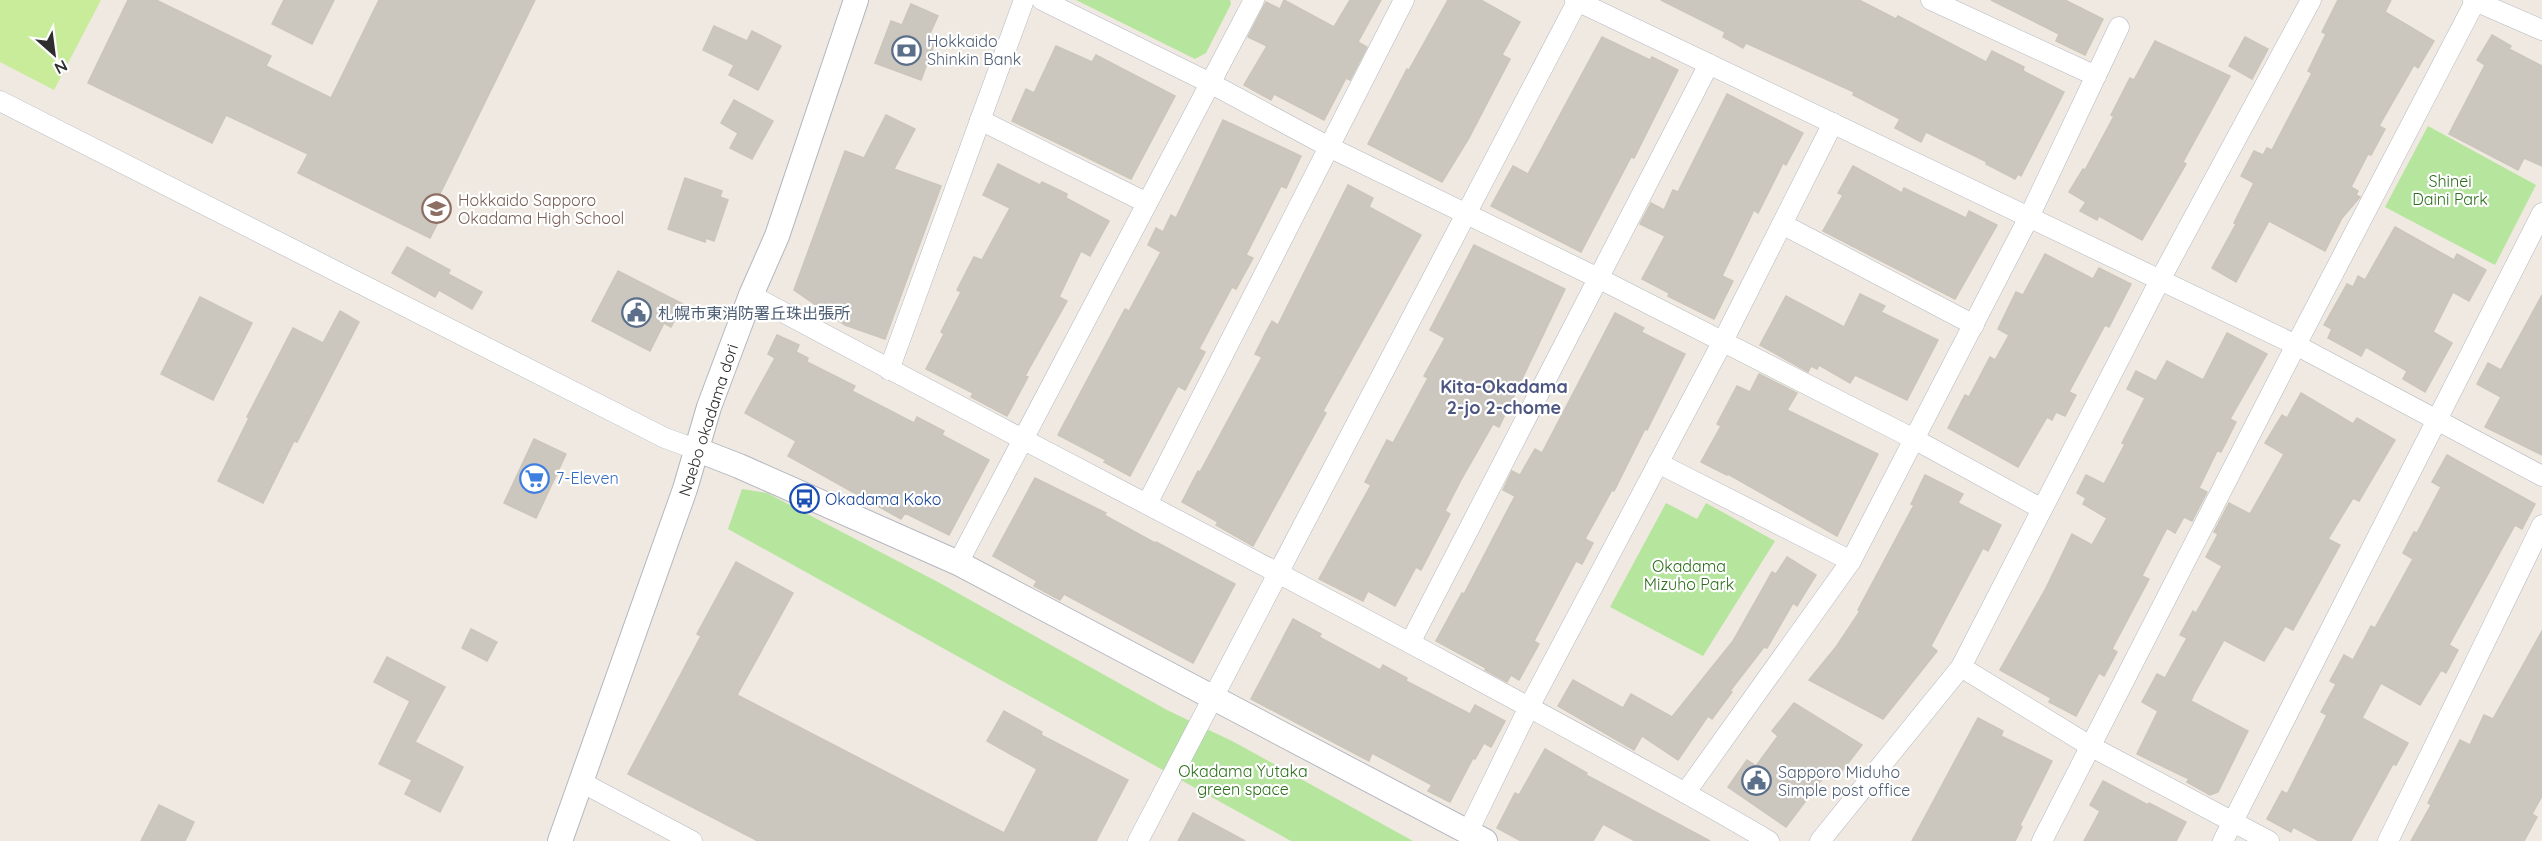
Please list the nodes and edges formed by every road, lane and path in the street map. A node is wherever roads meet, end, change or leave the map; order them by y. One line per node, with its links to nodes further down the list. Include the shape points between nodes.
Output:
1 (856, 0): 26 (street, Naebo okadama dori, via 777,236)
2 (1024, 0): 16 (street)
3 (1042, 0): 14 (street)
4 (1254, 0): 14 (street)
5 (1404, 0): 18 (street)
6 (1577, 0): 12 (street); 20 (street)
7 (1931, 0): 13 (street)
8 (2311, 0): 25 (street)
9 (2475, 0): 11 (street); 29 (street)
10 (2119, 27): 13 (street)
11 (2542, 30)
12 (1709, 64): 17 (street); 24 (street)
13 (2096, 76): 22 (street)
14 (1210, 83): 18 (street); 19 (street)
15 (0, 101): 34 (street, via 665,438)
16 (980, 120): 19 (street); 30 (street)
17 (1833, 123): 22 (street); 23 (street)
18 (1329, 147): 20 (street); 37 (street)
19 (1147, 203): 32 (street)
20 (1467, 213): 24 (street); 42 (street)
21 (2542, 213): 31 (street)
22 (2030, 217): 25 (street); 27 (street)
23 (1782, 224): 27 (street); 28 (street)
24 (1598, 278): 28 (street); 43 (street)
25 (2160, 280): 29 (street); 38 (street)
26 (751, 294): 30 (street); 34 (street, Naebo okadama dori, via 709,407)
27 (1974, 325): 33 (street)
28 (1723, 341): 33 (street); 35 (street)
29 (2296, 345): 31 (street); 47 (street)
30 (889, 370): 32 (street)
31 (2436, 418): 36 (street); 50 (street)
32 (1022, 440): 37 (street); 41 (street)
33 (1914, 440): 38 (street); 40 (street)
34 (698, 450): 41 (street); 48 (street, Naebo okadama dori)
35 (1658, 463): 40 (street); 46 (street)
36 (2542, 476)
37 (1147, 504): 42 (street)
38 (2042, 509): 44 (street)
39 (2542, 525): 60 (street)
40 (1851, 561): 49 (street)
41 (958, 563): 45 (street)
42 (1279, 572): 43 (street); 45 (street)
43 (1410, 643): 46 (street)
44 (1962, 667): 47 (street); 56 (street)
45 (1213, 699): 51 (street); 54 (street)
46 (1529, 707): 49 (street); 51 (street)
47 (2090, 746): 50 (street); 57 (street)
48 (581, 782): 52 (street, Naebo okadama dori); 53 (street)
49 (1686, 792): 55 (street)
50 (2233, 822): 58 (street); 59 (street)
51 (1476, 836)
52 (560, 841)
53 (692, 841)
54 (1138, 841)
55 (1769, 841)
56 (1820, 841)
57 (2042, 841)
58 (2223, 841)
59 (2269, 841)
60 (2388, 841)

